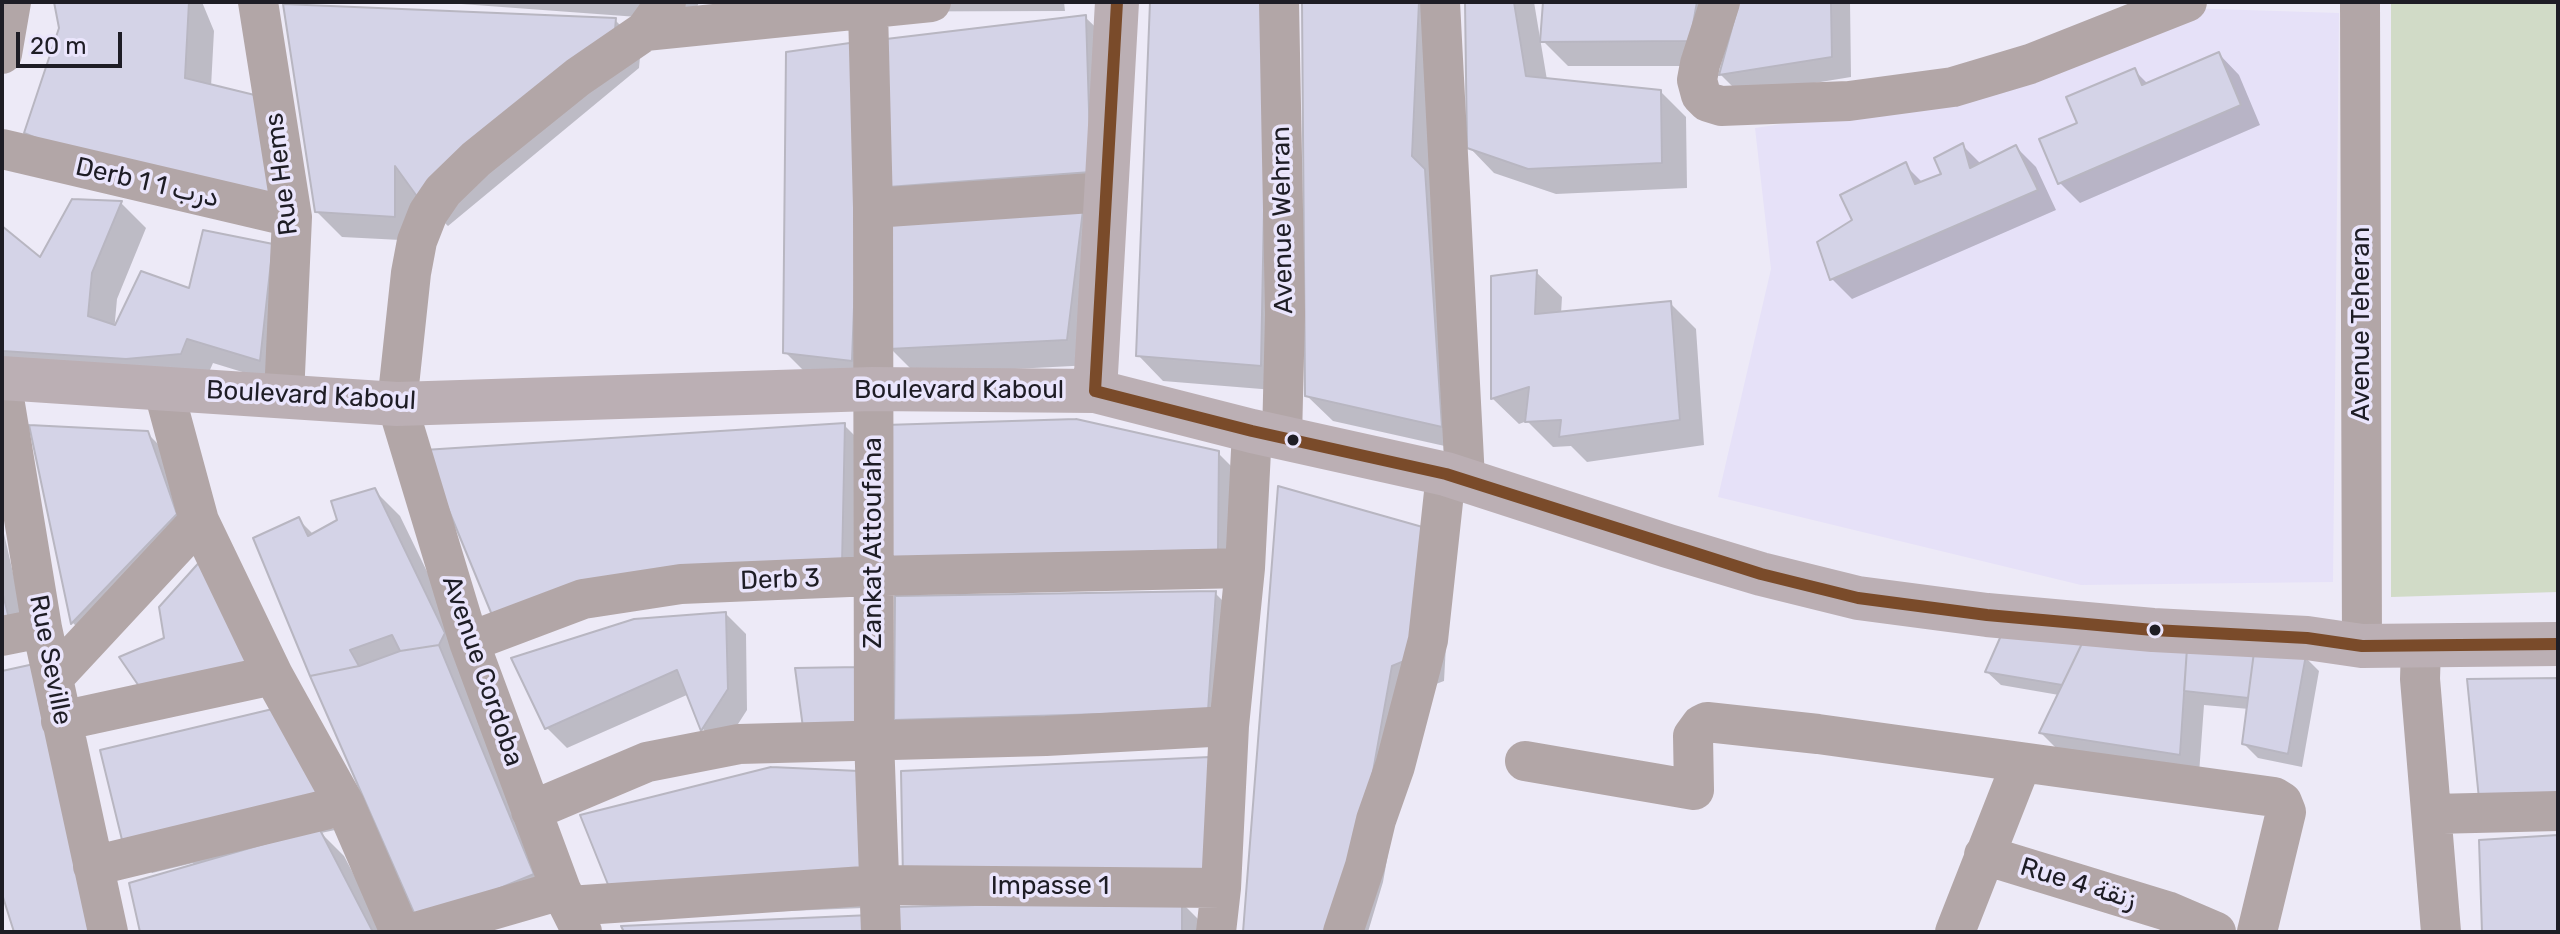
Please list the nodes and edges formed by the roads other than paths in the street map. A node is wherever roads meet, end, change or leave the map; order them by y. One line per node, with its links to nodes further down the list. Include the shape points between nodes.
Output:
1 (11, 2): 12 (street)
2 (258, 2): 16 (street, Rue Hems)
3 (931, 2): 10 (street)
4 (1117, 2): 14 (street)
5 (1279, 2): 24 (street, Avenue Wehran, via 1285,314)
6 (1440, 2): 25 (street)
7 (1720, 2): 8 (street, via 1697,80 1701,95 1721,106 1849,101 1953,87 2030,64)
8 (2187, 2)
9 (2360, 2): 33 (street, Avenue Teheran)
10 (868, 10): 11 (street); 15 (street, Zankat Attoufaha)
11 (656, 17): 23 (street, via 476,159 428,213 411,273)
12 (2, 54)
13 (2, 149): 16 (street, Derb 1 درب 1)
14 (1106, 192): 15 (street); 21 (street)
15 (873, 208): 20 (street, Zankat Attoufaha)
16 (292, 217): 22 (street, Rue Hems)
17 (2, 378): 19 (street, Boulevard Kaboul)
18 (2, 386): 29 (street, Rue Seville)
19 (163, 388): 22 (street, Boulevard Kaboul); 26 (street)
20 (872, 389): 21 (street, Boulevard Kaboul); 23 (street, Boulevard Kaboul); 28 (street, Zankat Attoufaha)
21 (1095, 391): 24 (street, Boulevard Kaboul)
22 (284, 396): 23 (street, Boulevard Kaboul)
23 (397, 404): 31 (street, Avenue Cordoba)
24 (1267, 434): 25 (street, Boulevard Kaboul); 27 (street, Avenue Wehran)
25 (1455, 476): 33 (street, Boulevard Kaboul, via 1668,546 1858,598 1987,615); 57 (street, via 1428,640)
26 (199, 521): 35 (street); 36 (street)
27 (1245, 568): 28 (street, Derb 3); 38 (street, Avenue Wehran)
28 (873, 576): 31 (street, Derb 3, via 629,590 583,599); 39 (street, Zankat Attoufaha)
29 (42, 628): 30 (street); 36 (street, Rue Seville)
30 (2, 636)
31 (469, 642): 43 (street, Avenue Cordoba)
32 (2558, 644): 34 (street, Boulevard Kaboul)
33 (2362, 646): 34 (street, Boulevard Kaboul)
34 (2421, 647): 45 (street)
35 (273, 675): 37 (street); 42 (street)
36 (53, 678): 37 (street, Rue Seville)
37 (61, 721): 47 (street, Rue Seville)
38 (1229, 726): 39 (street); 49 (street, Avenue Wehran)
39 (874, 738): 43 (street, via 694,751 647,762); 48 (street, Zankat Attoufaha)
40 (1525, 761): 41 (street, via 1694,790 1693,736 1707,722)
41 (2021, 764): 46 (street); 60 (street, via 2282,802 2286,812)
42 (345, 805): 47 (street); 53 (street)
43 (531, 811): 50 (street, Avenue Cordoba)
44 (2558, 811): 45 (street)
45 (2433, 814): 61 (street)
46 (1984, 855): 51 (street, Rue 4 زنقة); 58 (street)
47 (93, 866): 52 (street, Rue Seville)
48 (879, 885): 49 (street, Impasse 1); 50 (street, Impasse 1); 55 (street, Zankat Attoufaha)
49 (1221, 888): 56 (street, Avenue Wehran)
50 (571, 909): 54 (street, Impasse 1)
51 (2163, 922): 59 (street, Rue 4 زنقة)
52 (108, 932)
53 (400, 932)
54 (416, 932)
55 (881, 932)
56 (1216, 932)
57 (1343, 932)
58 (1955, 932)
59 (2216, 932)
60 (2257, 932)
61 (2441, 932)

